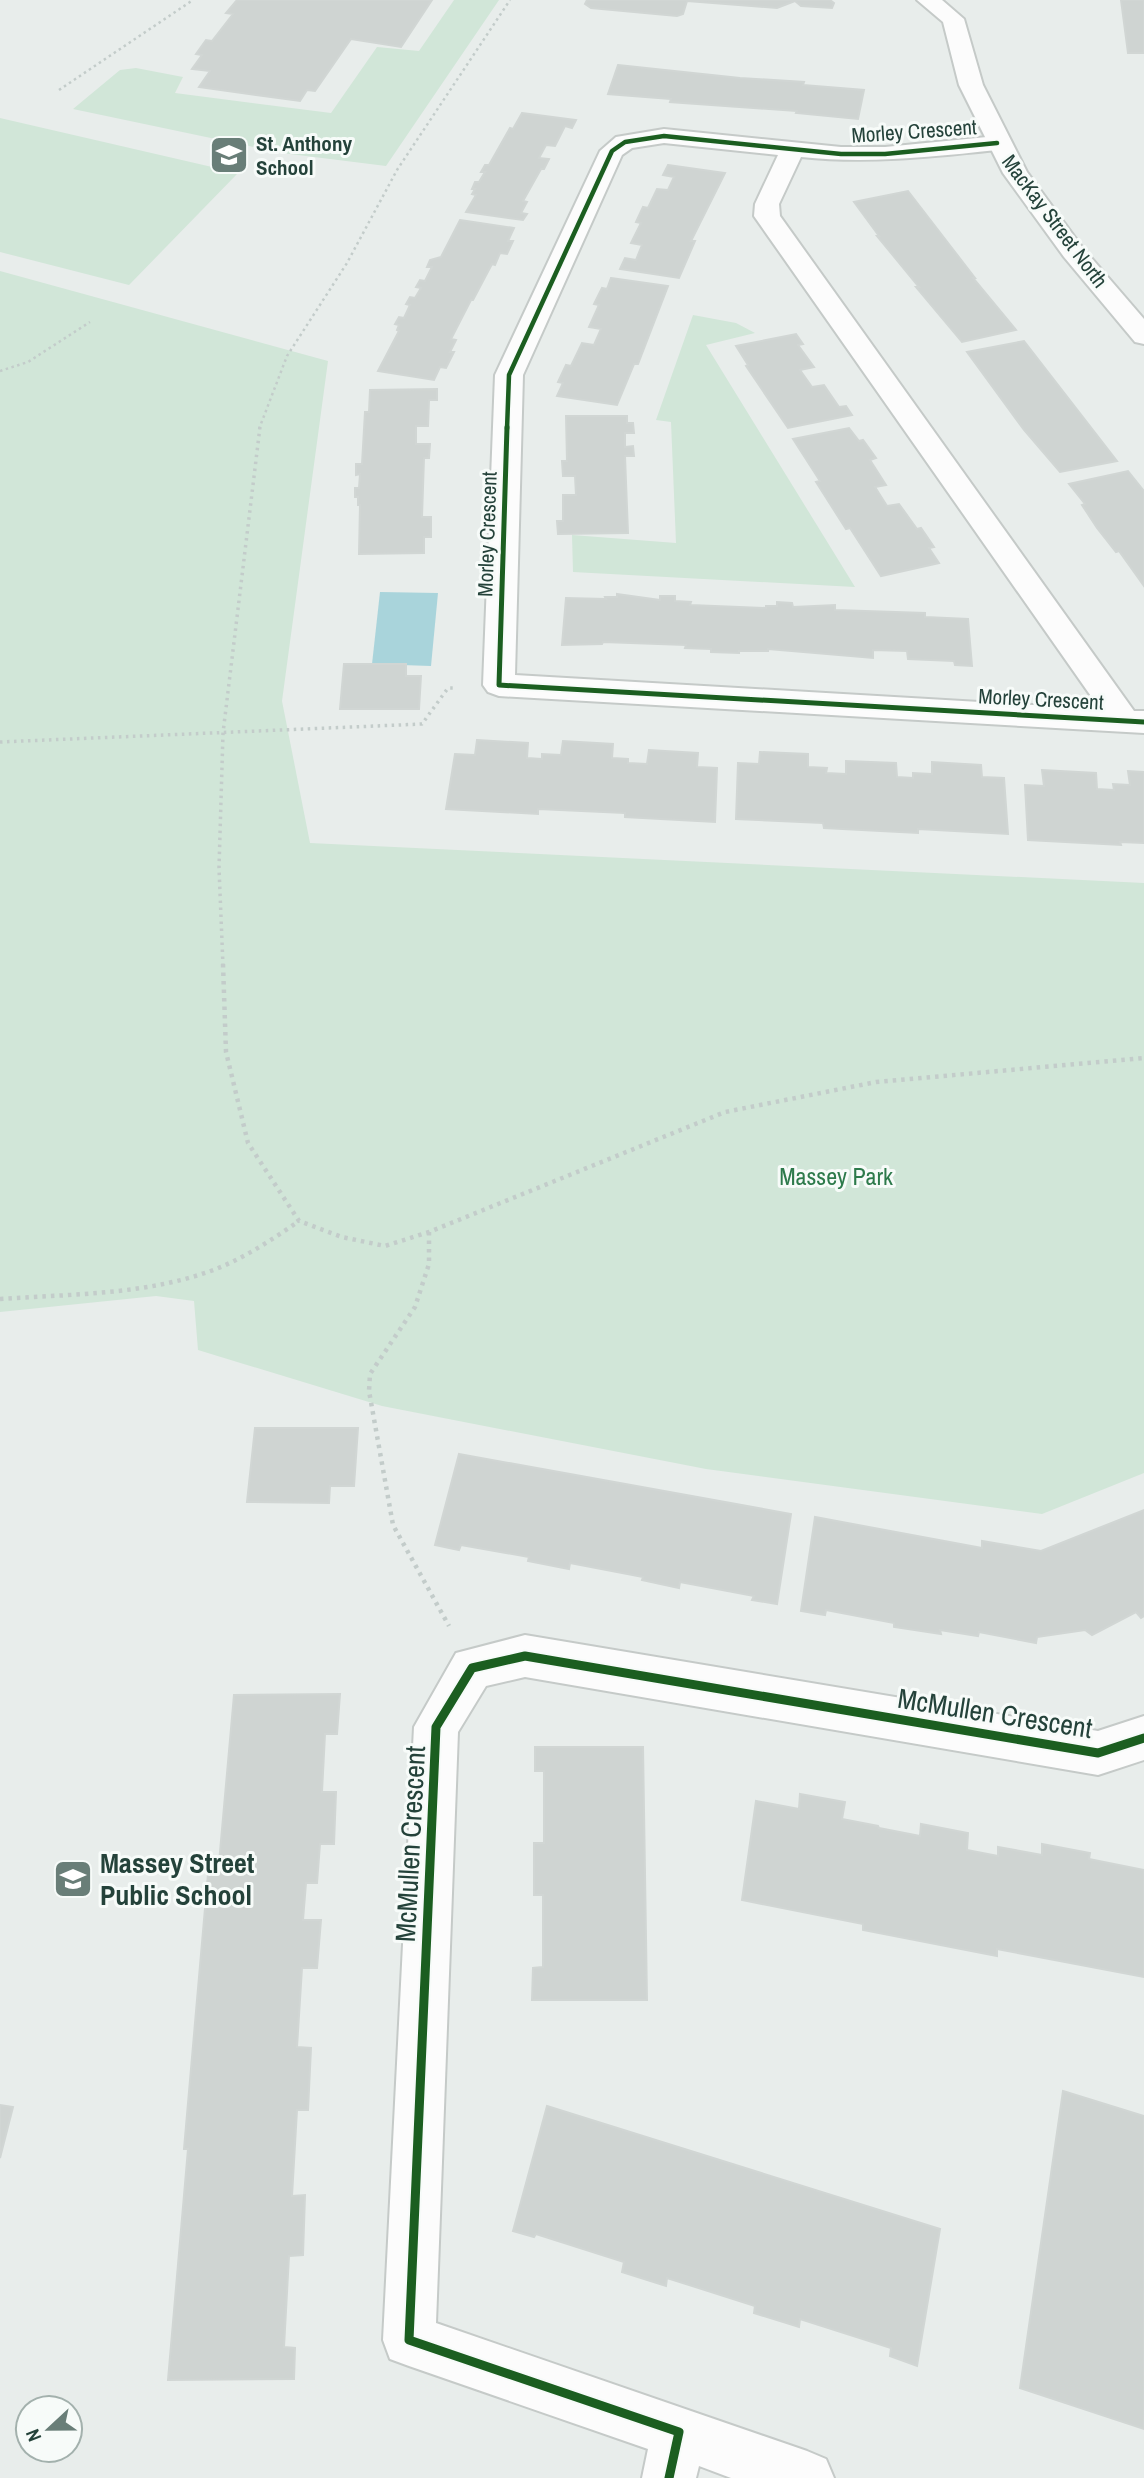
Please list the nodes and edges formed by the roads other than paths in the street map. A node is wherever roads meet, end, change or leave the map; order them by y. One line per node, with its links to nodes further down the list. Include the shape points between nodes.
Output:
1 (928, 0): 3 (street)
2 (971, 0): 3 (street)
3 (953, 19): 4 (street, MacKay Street North, via 971,85)
4 (997, 143): 5 (street, Morley Crescent, via 885,154); 6 (street, MacKay Street North, via 1035,202)
5 (792, 150): 7 (street, Morley Crescent, via 767,204 767,216); 7 (street, Morley Crescent, via 664,136 625,142 611,151 509,375 499,685)
6 (1144, 336)
7 (1134, 721)
8 (1144, 1738): 9 (street, McMullen Crescent, via 1098,1753 526,1656 472,1668 436,1727 409,2340)
9 (674, 2455): 10 (street, McMullen Crescent)
10 (807, 2478)

